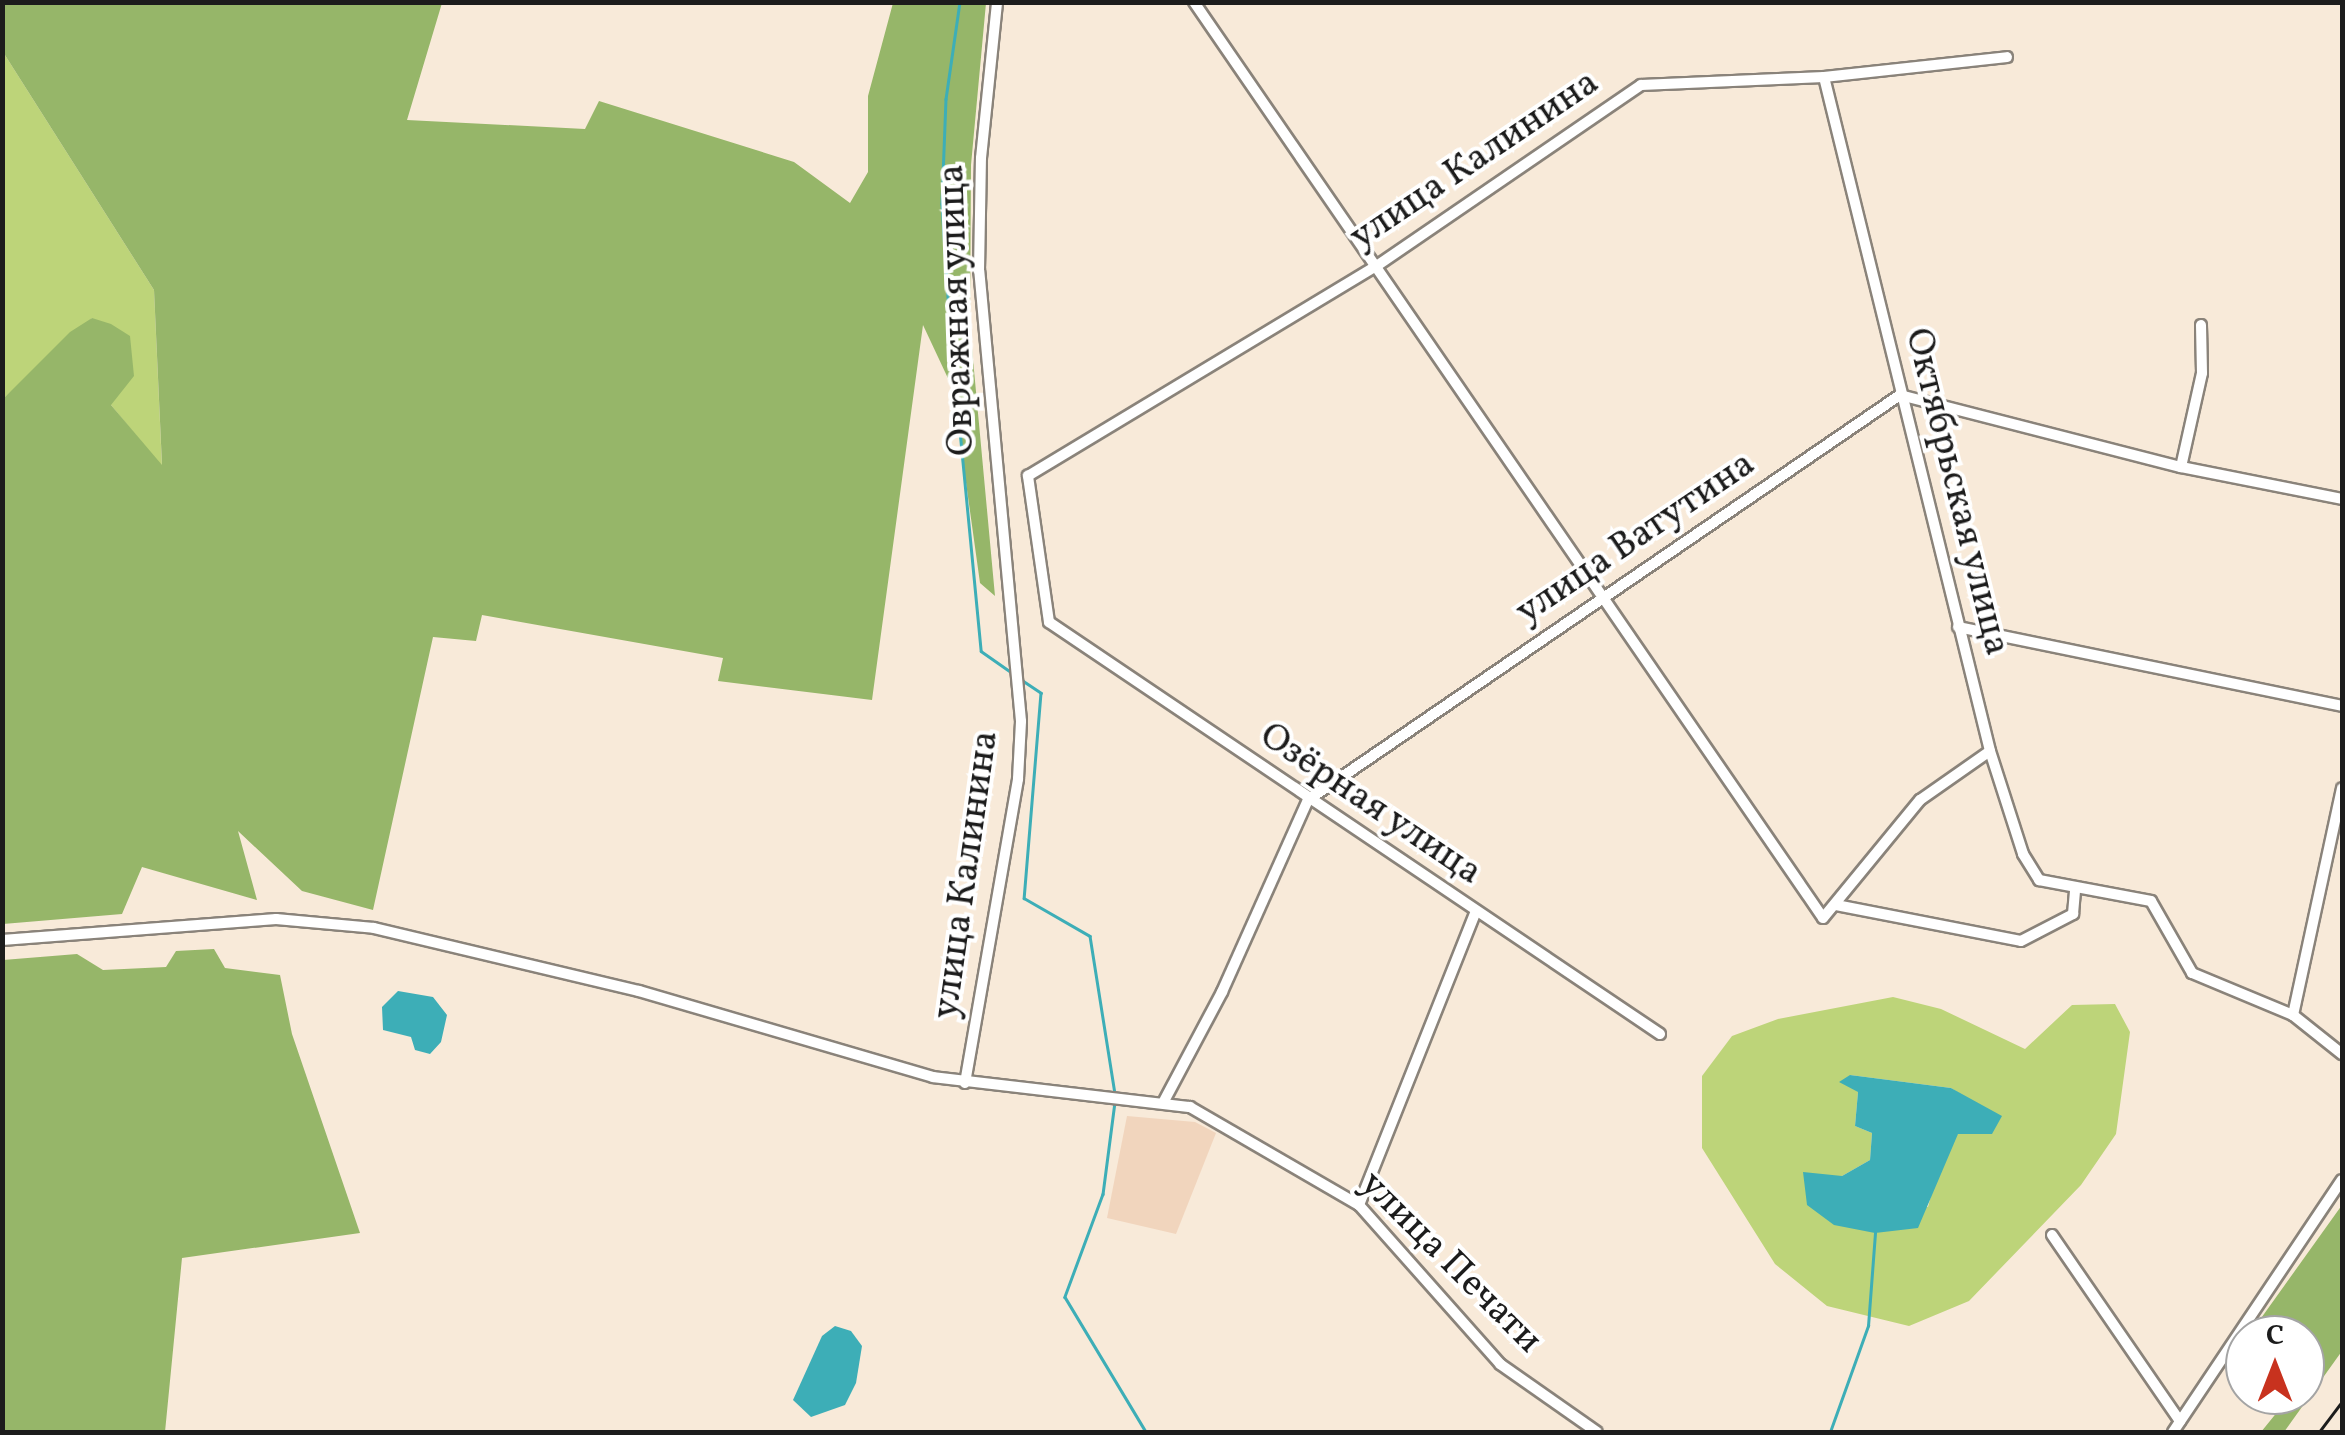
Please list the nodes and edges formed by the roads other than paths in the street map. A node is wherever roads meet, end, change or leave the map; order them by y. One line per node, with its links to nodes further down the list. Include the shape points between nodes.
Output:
1 (998, 2): 9 (street, Овражная улица, via 981,158 979,271)
2 (1194, 2): 5 (street)
3 (2007, 57): 4 (street, улица Калинина)
4 (1824, 77): 5 (street, улица Калинина, via 1641,85); 7 (street, Октябрьская улица)
5 (1375, 267): 11 (street); 12 (street, улица Калинина, via 1028,476)
6 (2202, 325): 8 (street, via 2202,373)
7 (1900, 395): 8 (street); 11 (street, улица Ватутина); 13 (street, Октябрьская улица)
8 (2181, 467): 10 (street)
9 (995, 496): 25 (street, улица Калинина, via 1016,616 1018,779)
10 (2342, 498)
11 (1605, 597): 17 (street, улица Ватутина); 19 (street, via 1823,918)
12 (1049, 622): 17 (street, Озёрная улица)
13 (1958, 627): 14 (street); 15 (street, Октябрьская улица)
14 (2342, 706)
15 (1990, 751): 18 (street, Октябрьская улица, via 2039,880); 19 (street, via 1920,800)
16 (2342, 788): 22 (street)
17 (1308, 800): 20 (street, Озёрная улица); 26 (street, via 1222,992)
18 (2075, 889): 19 (street, via 2073,914 2022,941); 22 (street, via 2151,901 2192,973)
19 (1836, 904)
20 (1475, 914): 23 (street, Озёрная улица); 28 (street)
21 (2, 940): 25 (street, улица Печати, via 260,920 374,928 639,991)
22 (2293, 1015): 24 (street)
23 (1660, 1034)
24 (2342, 1054)
25 (965, 1083): 26 (street, улица Печати)
26 (1163, 1102): 28 (street, улица Печати, via 1190,1108)
27 (2342, 1180): 30 (street)
28 (1359, 1205): 31 (street, улица Печати, via 1500,1364)
29 (2052, 1235): 30 (street)
30 (2180, 1421): 32 (street)
31 (1597, 1432)
32 (2173, 1432)

